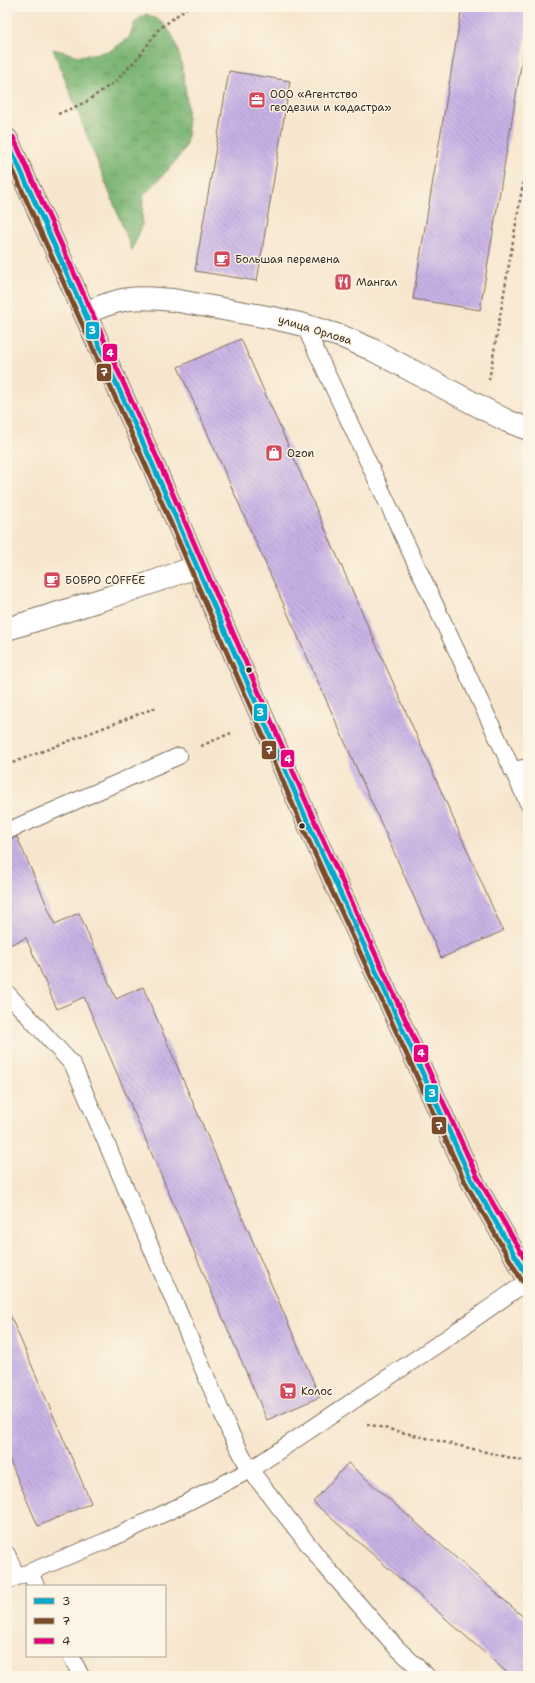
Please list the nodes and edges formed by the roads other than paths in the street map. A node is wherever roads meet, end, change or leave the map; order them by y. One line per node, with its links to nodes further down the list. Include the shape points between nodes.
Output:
1 (7, 140): 2 (street)
2 (85, 313): 3 (street, улица Орлова, via 130,298 173,300); 5 (street)
3 (304, 324): 4 (street, улица Орлова, via 370,349 507,421); 9 (lane)
4 (528, 429)
5 (196, 566): 6 (street, via 110,597); 13 (street, via 309,825 470,1179)
6 (7, 629)
7 (179, 756): 11 (lane)
8 (528, 767): 9 (lane)
9 (512, 770): 10 (lane)
10 (528, 803)
11 (7, 831)
12 (7, 992): 14 (lane, via 73,1065 230,1432)
13 (528, 1279): 14 (lane)
14 (250, 1470): 16 (lane, via 184,1504); 19 (lane, via 326,1567 396,1647)
15 (7, 1554): 16 (lane)
16 (22, 1579)
17 (72, 1657): 18 (lane)
18 (81, 1676)
19 (427, 1676)

